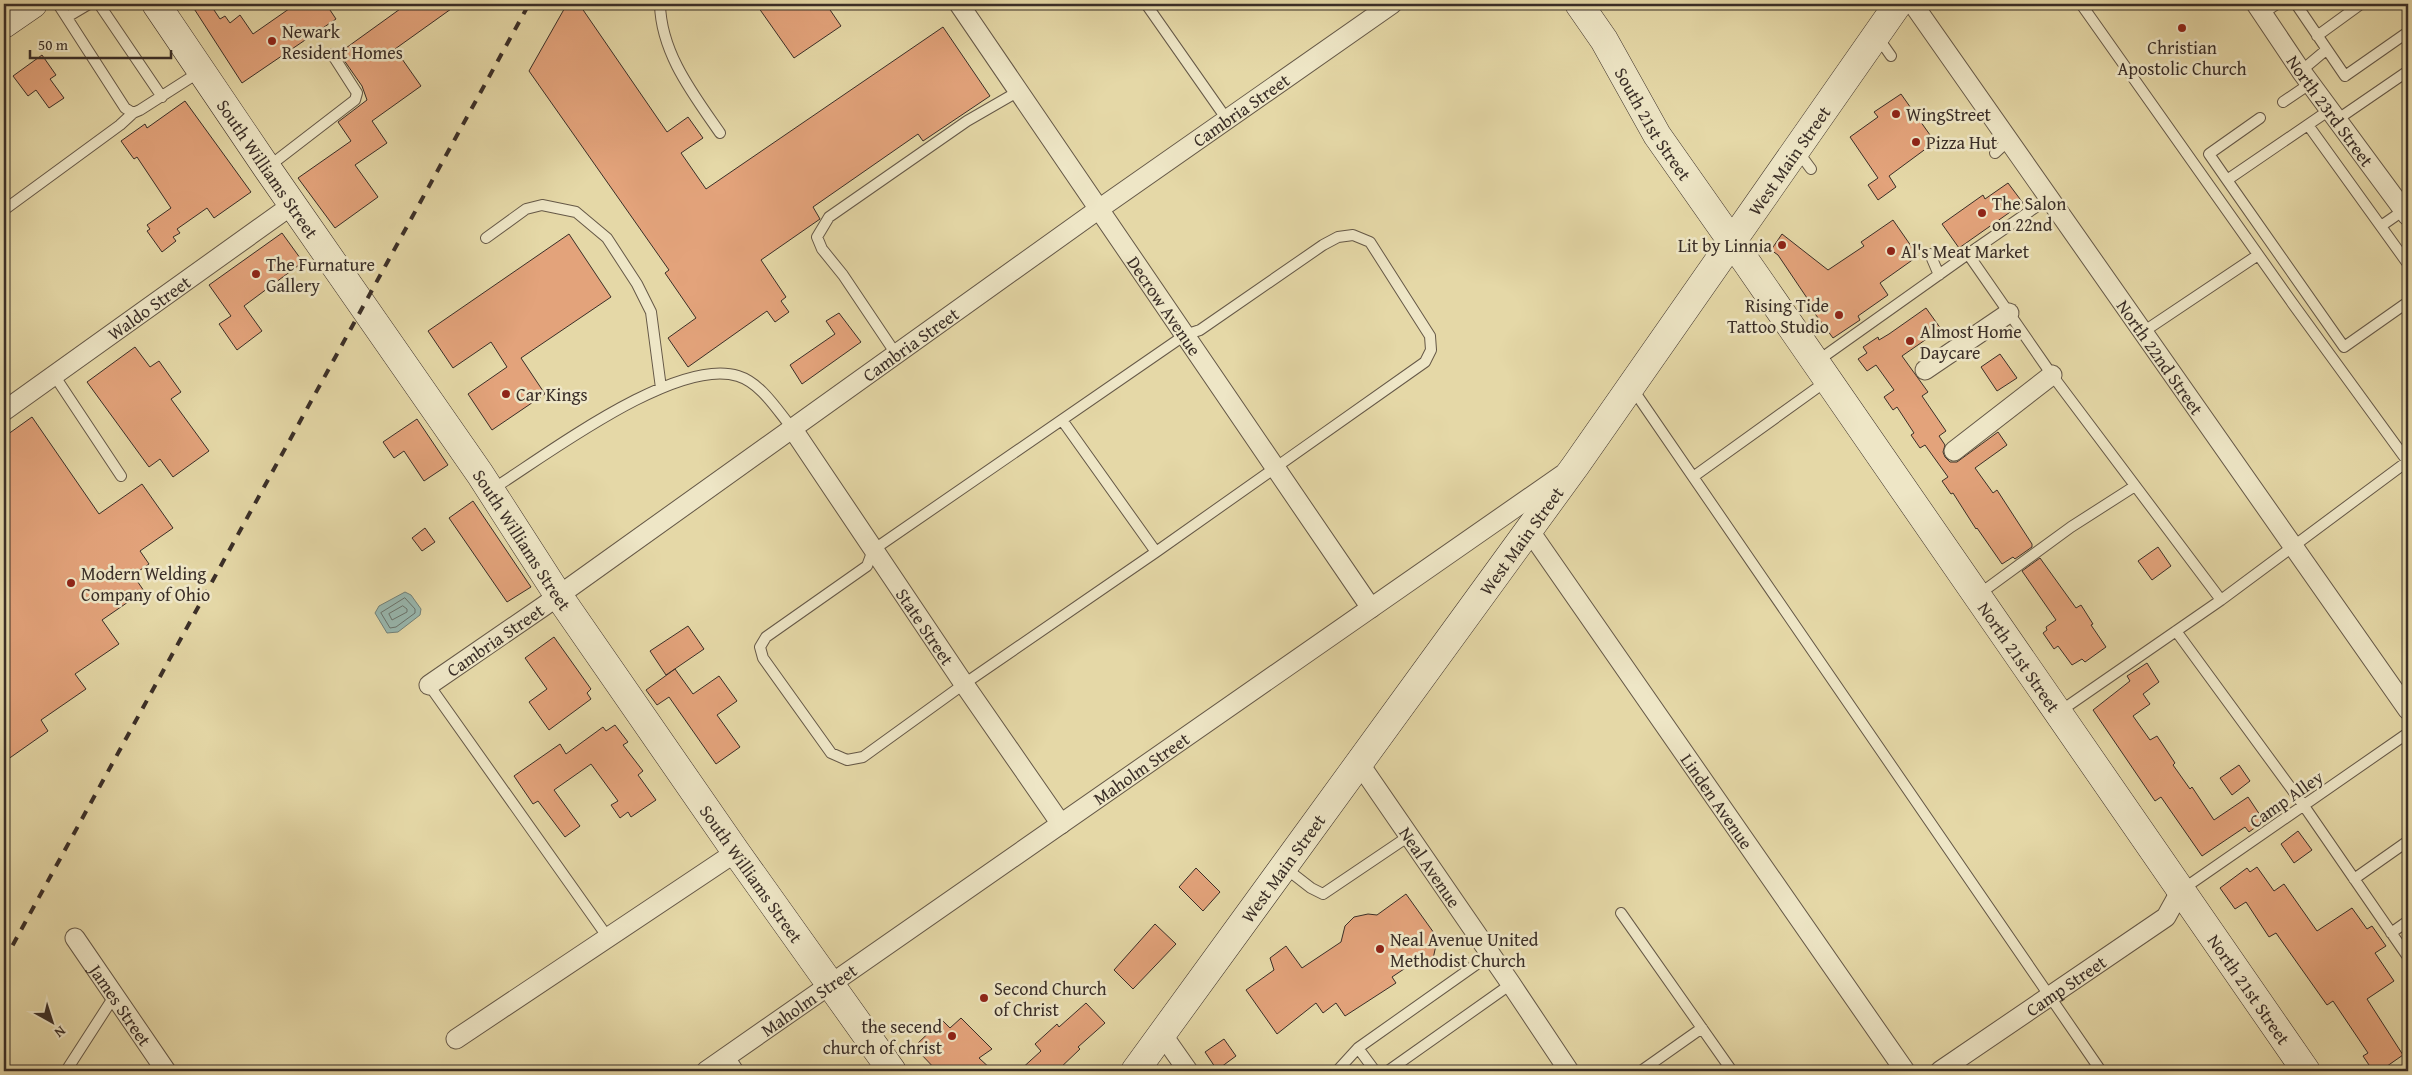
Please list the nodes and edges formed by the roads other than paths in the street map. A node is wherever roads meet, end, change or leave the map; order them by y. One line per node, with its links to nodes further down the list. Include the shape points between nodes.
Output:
1 (33, 4): 18 (main road)
2 (58, 4): 17 (lane)
3 (89, 4): 17 (lane)
4 (99, 4): 27 (lane)
5 (156, 4): 23 (main road, South Williams Street)
6 (660, 4): 34 (lane, via 660,24 668,49 691,91)
7 (959, 4): 26 (street, Decrow Avenue)
8 (1146, 4): 32 (lane)
9 (1392, 4): 32 (street, Cambria Street)
10 (1579, 4): 46 (main road, South 21st Street, via 1604,40 1657,136)
11 (1898, 4): 46 (main road, West Main Street, via 1884,46 1804,160)
12 (1913, 4): 35 (street, North 22nd Street)
13 (2081, 4): 49 (lane)
14 (2296, 4): 20 (lane)
15 (2361, 4): 20 (lane)
16 (2265, 7): 25 (street, North 23rd Street)
17 (67, 17): 29 (lane, via 125,108)
18 (4, 24)
19 (2408, 32): 21 (lane, via 2345,76)
20 (2317, 36): 21 (lane)
21 (2326, 50): 25 (lane)
22 (332, 54): 37 (lane, via 357,92 355,100)
23 (202, 71): 27 (lane); 37 (main road, South Williams Street)
24 (2408, 71): 30 (lane)
25 (2306, 77): 28 (lane); 30 (street, North 23rd Street)
26 (1018, 91): 41 (street, Decrow Avenue); 56 (lane, via 967,121 829,217 816,237)
27 (162, 97): 29 (lane)
28 (2283, 102)
29 (133, 112): 42 (lane)
30 (2334, 114): 33 (lane); 43 (street, North 23rd Street)
31 (2260, 118): 38 (lane, via 2209,154)
32 (1228, 120): 41 (street, Cambria Street)
33 (2308, 125): 38 (lane); 44 (lane)
34 (720, 133)
35 (2009, 140): 36 (lane); 39 (street, North 22nd Street)
36 (1995, 153)
37 (267, 168): 40 (main road, South Williams Street)
38 (2227, 180): 52 (lane, via 2344,347)
39 (2049, 198): 48 (lane); 54 (street, North 22nd Street)
40 (292, 205): 59 (street, Waldo Street); 73 (main road, South Williams Street)
41 (1099, 209): 55 (street, Decrow Avenue); 56 (street, Cambria Street)
42 (4, 210)
43 (2406, 213): 44 (lane)
44 (2381, 226): 50 (lane)
45 (486, 238): 62 (lane, via 526,209 542,205 576,212 607,238 651,312)
46 (1733, 241): 58 (main road, North 21st Street); 61 (main road, West Main Street)
47 (1930, 254): 51 (lane)
48 (1968, 254): 51 (lane); 53 (lane)
49 (2258, 255): 54 (lane); 67 (lane)
50 (2408, 264)
51 (1939, 275): 58 (lane)
52 (2408, 302)
53 (2009, 313): 57 (street); 60 (lane)
54 (2143, 332): 75 (street, North 22nd Street)
55 (1185, 335): 64 (lane); 69 (street, Decrow Avenue); 69 (lane, via 1200,330 1338,237 1353,235 1370,242 1430,336 1431,350 1425,362 1411,373)
56 (896, 354): 65 (street, Cambria Street)
57 (1925, 370)
58 (1822, 371): 71 (lane); 79 (main road, North 21st Street)
59 (54, 375): 63 (street, Waldo Street); 70 (lane)
60 (2052, 375): 66 (street); 72 (lane)
61 (1631, 386): 68 (main road, West Main Street); 71 (lane)
62 (661, 388): 65 (lane, via 719,372 737,375 756,388); 73 (lane, via 577,434)
63 (4, 411)
64 (1062, 420): 76 (lane); 77 (lane)
65 (792, 428): 76 (street, State Street); 78 (street, Cambria Street)
66 (1954, 450)
67 (2408, 461): 75 (lane)
68 (1576, 465): 74 (main road, West Main Street); 81 (street, Maholm Street)
69 (1276, 468): 77 (lane); 81 (street, Decrow Avenue)
70 (121, 476)
71 (1693, 477): 107 (lane)
72 (2135, 486): 79 (lane, via 2071,527); 80 (lane)
73 (490, 491): 78 (main road, South Williams Street)
74 (1529, 530): 88 (main road, West Main Street); 126 (street, Linden Avenue)
75 (2294, 547): 80 (lane); 85 (street, North 22nd Street)
76 (873, 550): 84 (street, State Street); 84 (lane, via 867,566 766,637 760,648 763,658 831,753 847,760 863,757)
77 (1156, 552): 84 (lane)
78 (558, 595): 83 (street, Cambria Street); 93 (main road, South Williams Street)
79 (1978, 596): 86 (main road, North 21st Street)
80 (2221, 600): 82 (lane)
81 (1370, 608): 90 (street, Maholm Street)
82 (2176, 631): 86 (lane); 89 (lane)
83 (429, 684): 101 (lane)
84 (964, 684): 90 (street, State Street)
85 (2408, 710)
86 (2058, 712): 96 (main road, North 21st Street)
87 (2408, 733): 89 (lane, Camp Alley)
88 (1359, 763): 91 (street, Neal Avenue); 94 (main road, West Main Street)
89 (2304, 806): 95 (lane); 96 (lane, Camp Alley)
90 (1062, 824): 105 (street, Maholm Street)
91 (1409, 836): 94 (lane, via 1323,894); 102 (street, Neal Avenue)
92 (2408, 841): 95 (lane)
93 (736, 852): 101 (street); 105 (main road, South Williams Street)
94 (1284, 867): 109 (main road, West Main Street)
95 (2354, 879): 99 (lane)
96 (2181, 890): 107 (street, Camp Street, via 2166,917); 129 (main road, North 21st Street)
97 (1621, 913): 108 (lane)
98 (2408, 920): 99 (lane)
99 (2391, 933): 103 (lane)
100 (75, 938): 106 (street, James Street)
101 (609, 939): 110 (street)
102 (1491, 954): 104 (street, Neal Avenue); 111 (lane)
103 (2408, 957)
104 (1511, 984): 122 (lane); 123 (street, Neal Avenue)
105 (831, 985): 112 (street, Maholm Street); 117 (main road, South Williams Street)
106 (114, 995): 113 (lane); 114 (street, James Street)
107 (2052, 997): 127 (street, Camp Street); 128 (lane)
108 (1702, 1028): 124 (lane); 125 (lane)
109 (1162, 1034): 118 (main road, West Main Street); 119 (street)
110 (456, 1039)
111 (1358, 1048): 120 (lane); 121 (lane)
112 (728, 1056): 115 (street, Maholm Street); 116 (lane)
113 (66, 1071)
114 (166, 1071)
115 (706, 1071)
116 (739, 1071)
117 (892, 1071)
118 (1134, 1071)
119 (1188, 1071)
120 (1337, 1071)
121 (1374, 1071)
122 (1388, 1071)
123 (1568, 1071)
124 (1641, 1071)
125 (1732, 1071)
126 (1905, 1071)
127 (1940, 1071)
128 (2101, 1071)
129 (2306, 1071)

